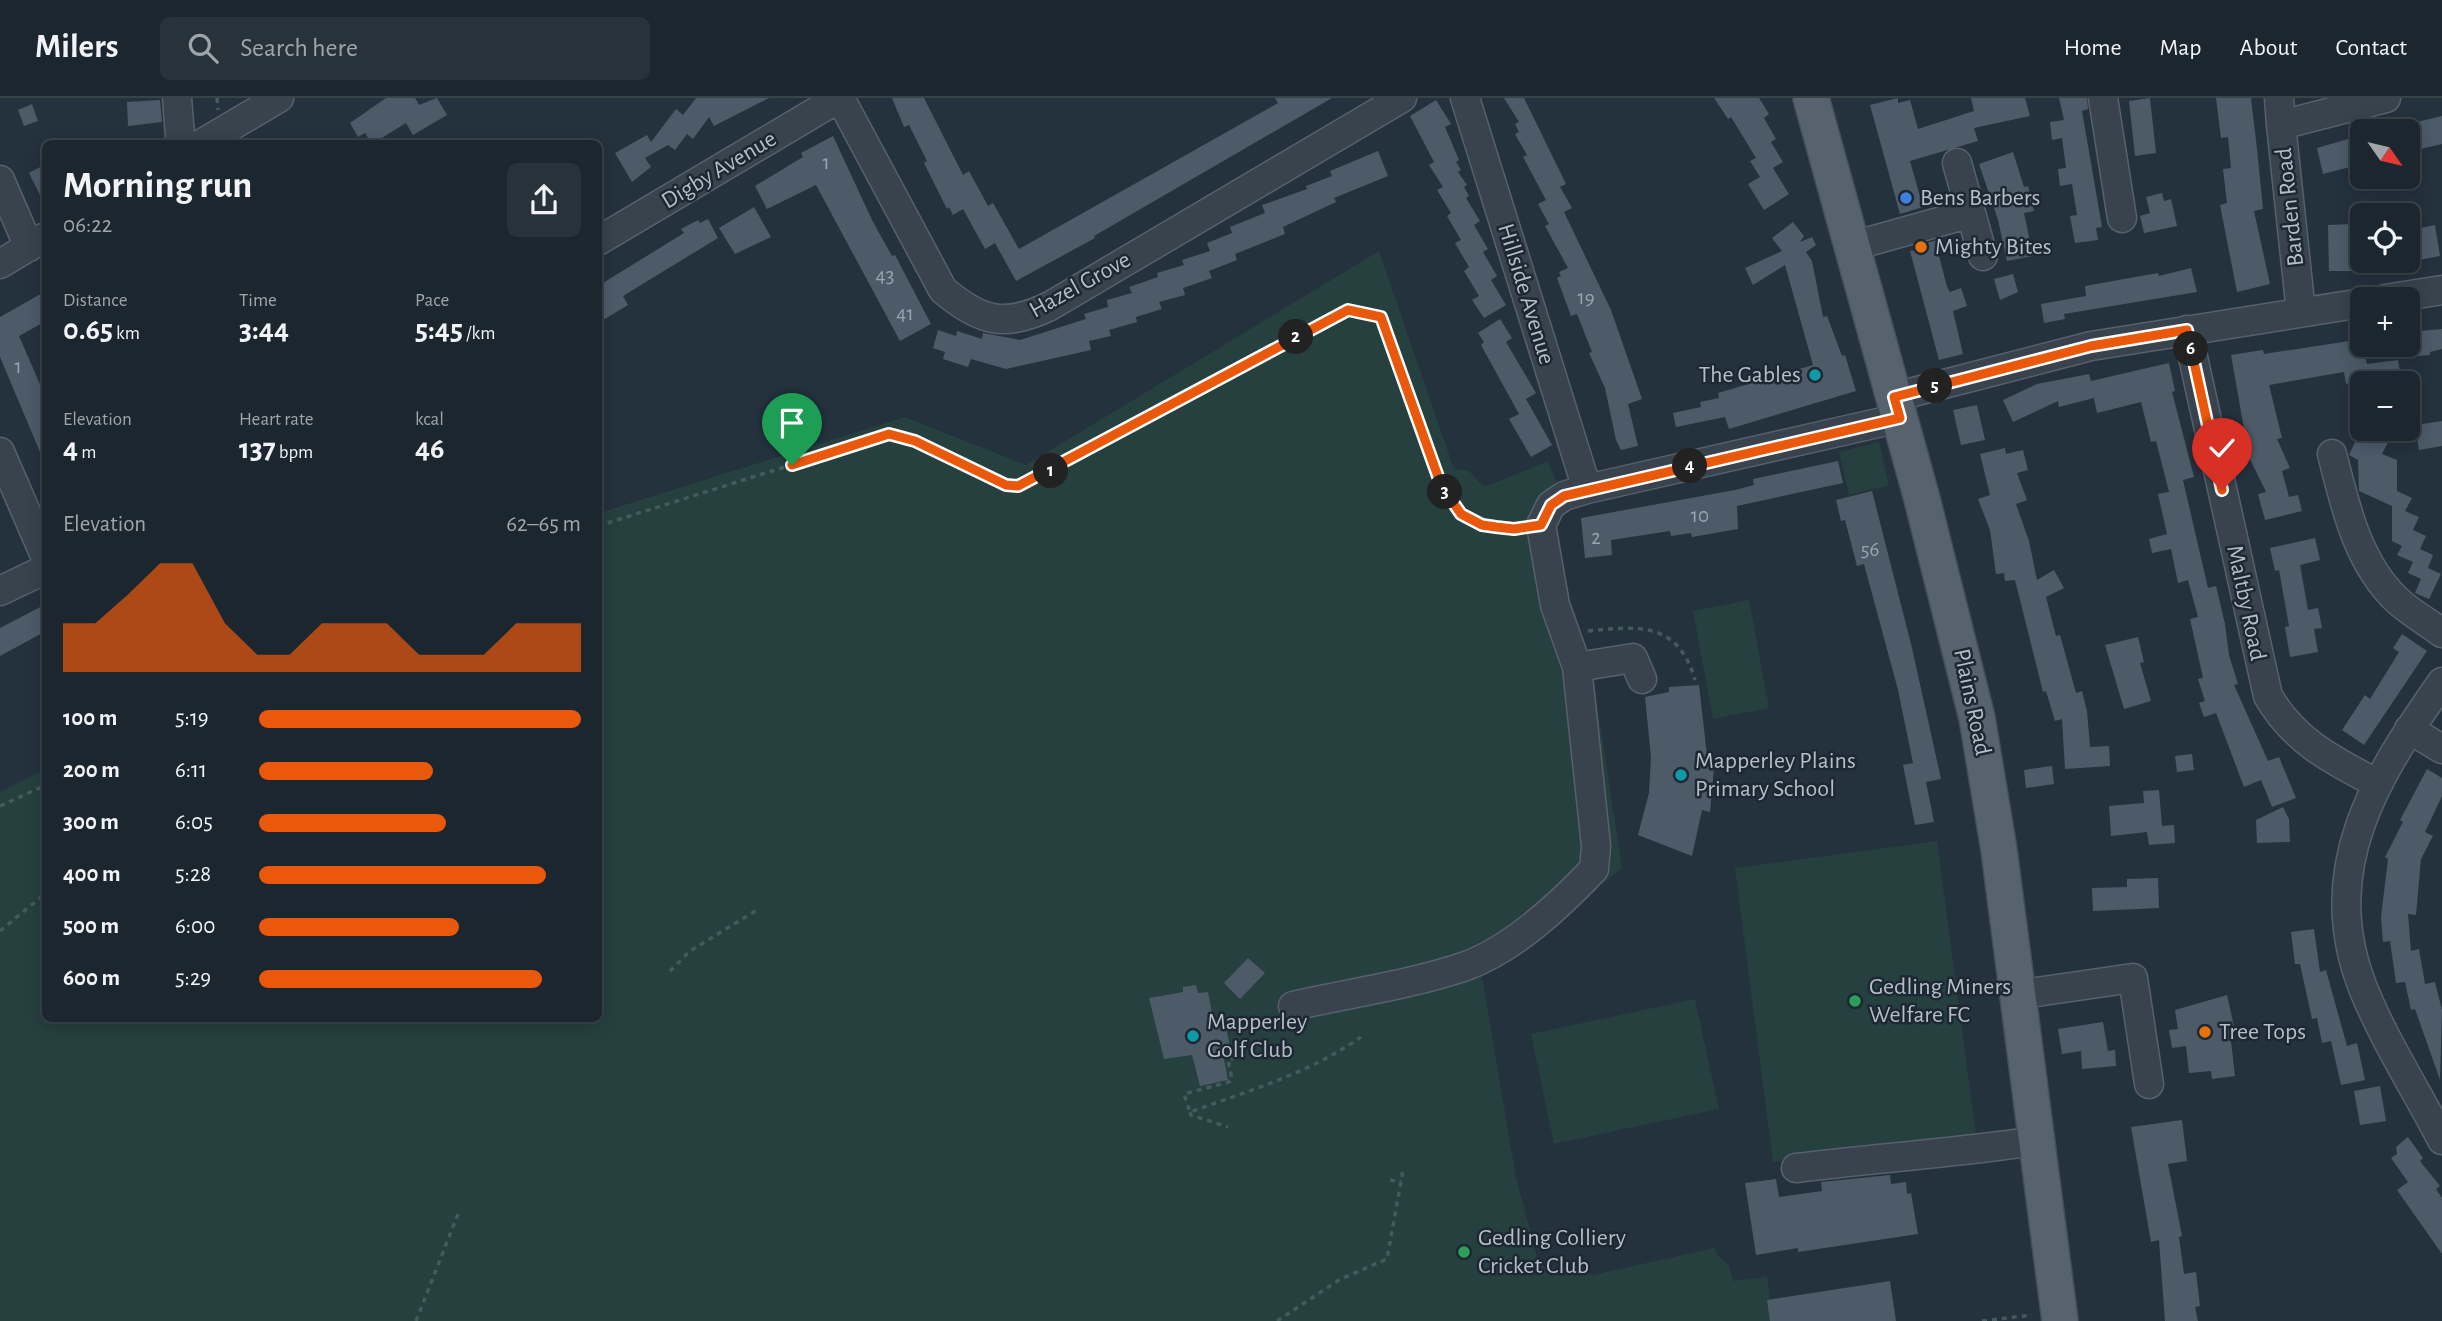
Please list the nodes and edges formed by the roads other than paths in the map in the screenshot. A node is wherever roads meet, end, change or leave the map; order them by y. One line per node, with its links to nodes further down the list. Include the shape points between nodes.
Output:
1 (177, 98): 10 (street)
2 (279, 98): 11 (street)
3 (840, 98): 4 (street, Hazel Grove, via 943,290 985,318 1006,321 1050,306); 16 (street, Digby Avenue)
4 (1402, 98)
5 (1465, 98): 29 (street, Hillside Avenue)
6 (1811, 98): 18 (main road, Plains Road)
7 (2103, 98): 15 (street)
8 (2386, 98): 9 (street, Barden Road)
9 (2280, 112): 24 (street, Barden Road)
10 (182, 140)
11 (208, 140)
12 (1957, 163): 14 (street)
13 (0, 180): 17 (street)
14 (1971, 213): 18 (street); 19 (street)
15 (2122, 218)
16 (602, 239)
17 (37, 242): 20 (street)
18 (1853, 246): 26 (main road, Plains Road)
19 (1983, 257)
20 (0, 264)
21 (2442, 290): 22 (street)
22 (2420, 293)
23 (2350, 305): 24 (street)
24 (2301, 312): 25 (street)
25 (2187, 330): 26 (street, via 2091,346); 39 (street, Maltby Road, via 2268,696 2290,729 2309,745)
26 (1897, 407): 29 (street); 40 (main road, Plains Road, via 1977,718)
27 (0, 452): 30 (street)
28 (2332, 454): 33 (street, via 2351,526 2375,573 2398,601)
29 (1587, 489): 34 (street, via 1551,505 1541,525 1555,605)
30 (42, 549)
31 (42, 571): 32 (street)
32 (0, 591)
33 (2442, 633)
34 (1577, 667): 35 (street, via 1633,658); 41 (street, via 1596,846 1594,869 1542,918 1468,965)
35 (1642, 679)
36 (2442, 682): 37 (street)
37 (2409, 729): 38 (street); 39 (street)
38 (2442, 749)
39 (2376, 783): 43 (street, via 2351,853 2347,902 2351,947 2372,1007)
40 (2016, 995): 42 (street, via 2133,978); 44 (main road, Plains Road)
41 (1293, 1006)
42 (2148, 1084)
43 (2442, 1140)
44 (2035, 1141): 45 (street); 46 (main road, Plains Road)
45 (1796, 1168)
46 (2060, 1316)

